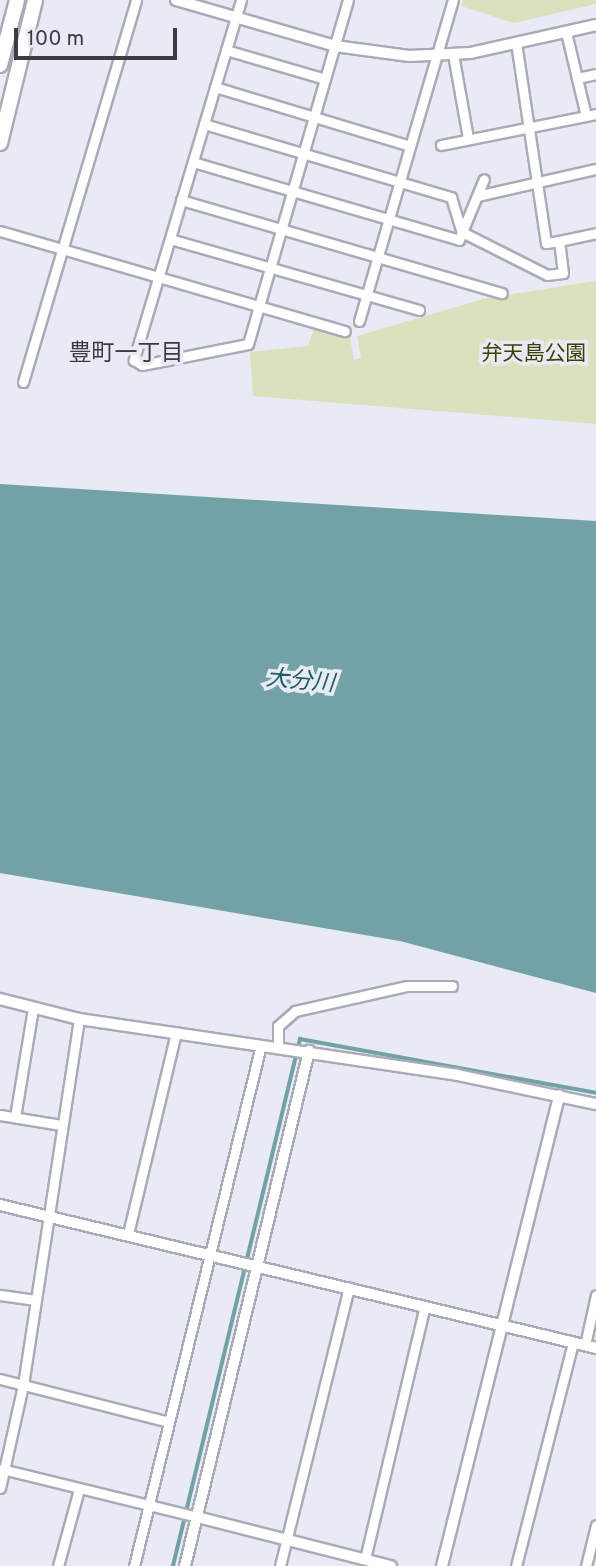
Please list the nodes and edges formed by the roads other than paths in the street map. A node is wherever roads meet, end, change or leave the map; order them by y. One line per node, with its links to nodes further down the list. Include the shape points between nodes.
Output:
1 (17, 0): 16 (main road)
2 (35, 0): 26 (main road)
3 (136, 0): 45 (street)
4 (176, 0): 8 (street)
5 (241, 0): 8 (street)
6 (348, 0): 12 (street)
7 (453, 0): 15 (street)
8 (236, 18): 12 (street); 13 (street)
9 (596, 25): 10 (street)
10 (566, 32): 11 (street); 18 (street)
11 (516, 43): 14 (street); 24 (street)
12 (335, 46): 15 (street); 19 (street)
13 (226, 50): 19 (street); 20 (street)
14 (453, 54): 15 (street); 25 (street)
15 (437, 55): 28 (street)
16 (0, 65)
17 (596, 74): 18 (street)
18 (577, 78): 21 (street)
19 (325, 79): 22 (street)
20 (215, 87): 22 (street); 23 (street)
21 (591, 115): 24 (street)
22 (314, 117): 28 (street); 29 (street)
23 (204, 124): 29 (street); 30 (street)
24 (532, 126): 25 (street); 34 (street)
25 (468, 138): 27 (street)
26 (0, 143)
27 (441, 145)
28 (410, 146): 33 (street)
29 (304, 154): 33 (street); 35 (street)
30 (193, 162): 35 (street); 37 (street)
31 (596, 169): 34 (street)
32 (484, 178): 36 (street)
33 (399, 182): 38 (street); 41 (street, via 451,197)
34 (539, 182): 36 (street); 44 (street, via 546,243)
35 (293, 191): 38 (street); 39 (street)
36 (477, 196): 41 (street)
37 (181, 200): 39 (street); 43 (street)
38 (388, 219): 41 (street, via 459,240); 46 (street)
39 (282, 229): 46 (street); 47 (street)
40 (0, 231): 45 (street)
41 (462, 232): 44 (street, via 547,275 563,273)
42 (596, 233): 44 (street)
43 (170, 239): 47 (street); 48 (street)
44 (559, 241)
45 (62, 249): 48 (street); 55 (street)
46 (377, 257): 49 (street); 50 (street)
47 (271, 265): 50 (street); 51 (street)
48 (159, 277): 51 (street); 51 (street, via 134,360 142,365 248,344)
49 (502, 293)
50 (366, 295): 52 (street); 53 (street)
51 (259, 306): 54 (street)
52 (419, 310)
53 (359, 321)
54 (345, 331)
55 (23, 382)
56 (452, 986): 62 (street, via 407,986 295,1011 278,1026)
57 (0, 999): 58 (street)
58 (33, 1008): 59 (street); 67 (street)
59 (79, 1019): 60 (street); 68 (street)
60 (176, 1033): 61 (street); 71 (street)
61 (261, 1045): 62 (street); 72 (street)
62 (278, 1047): 63 (street)
63 (307, 1051): 64 (street); 73 (street)
64 (559, 1095): 65 (street); 79 (street)
65 (596, 1104)
66 (0, 1115): 67 (street)
67 (15, 1117): 68 (street)
68 (61, 1125): 70 (street)
69 (0, 1205): 70 (street)
70 (45, 1213): 71 (street); 77 (street)
71 (128, 1234): 72 (street)
72 (210, 1254): 73 (street); 84 (street)
73 (250, 1263): 74 (street); 89 (street)
74 (349, 1287): 78 (street); 91 (street)
75 (0, 1295): 77 (street)
76 (596, 1295): 81 (street)
77 (35, 1300): 83 (street)
78 (425, 1306): 79 (street); 92 (street)
79 (502, 1325): 80 (street); 98 (street)
80 (573, 1342): 81 (street); 99 (street)
81 (590, 1346)
82 (0, 1379): 83 (street)
83 (23, 1385): 84 (street); 85 (street)
84 (169, 1422): 88 (street)
85 (2, 1469): 86 (street); 87 (street)
86 (0, 1488)
87 (79, 1489): 88 (street); 93 (street)
88 (149, 1506): 89 (street); 94 (street)
89 (194, 1517): 91 (street); 95 (street)
90 (596, 1525): 100 (street)
91 (286, 1540): 92 (street); 96 (street)
92 (365, 1559): 97 (street)
93 (58, 1566)
94 (134, 1566)
95 (185, 1566)
96 (280, 1566)
97 (391, 1566)
98 (442, 1566)
99 (516, 1566)
100 (586, 1566)

